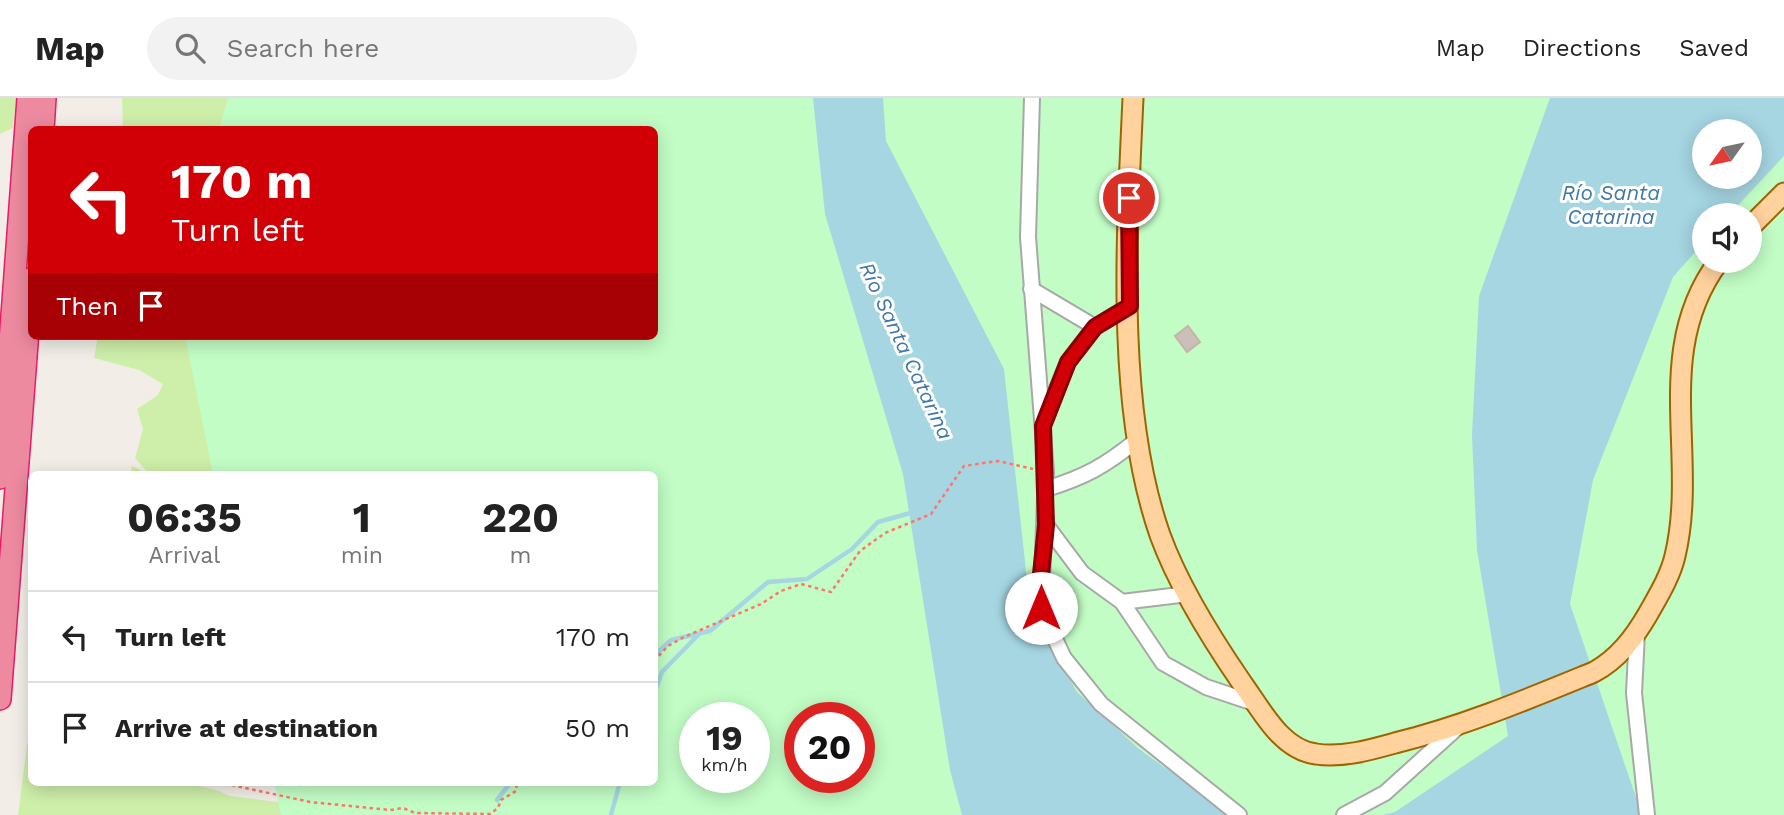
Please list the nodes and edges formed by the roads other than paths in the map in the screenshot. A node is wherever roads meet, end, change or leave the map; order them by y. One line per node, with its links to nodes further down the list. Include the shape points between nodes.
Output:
1 (28, 98): 15 (highway)
2 (45, 98): 5 (highway)
3 (1032, 98): 9 (lane)
4 (1133, 98): 10 (main road)
5 (43, 126)
6 (1784, 193): 7 (main road)
7 (1762, 215)
8 (1712, 273): 20 (main road, via 1692,308 1680,369 1681,519 1674,558)
9 (1031, 289): 11 (lane); 13 (lane)
10 (1130, 306): 11 (lane); 14 (main road)
11 (1095, 327): 13 (lane, via 1068,362)
12 (28, 331): 21 (highway)
13 (1043, 426): 16 (lane)
14 (1137, 440): 16 (lane, via 1086,477); 18 (main road, via 1161,536)
15 (0, 478)
16 (1046, 489): 17 (lane)
17 (1046, 525): 19 (lane, via 1082,573); 24 (lane, via 1040,601 1048,630 1064,658 1101,704)
18 (1188, 594): 19 (lane); 22 (main road)
19 (1122, 602): 22 (lane, via 1163,663 1206,687)
20 (1637, 633): 23 (main road, via 1606,666); 26 (lane, via 1634,692)
21 (0, 699)
22 (1257, 704): 23 (main road, via 1285,740 1315,754 1379,747)
23 (1458, 727): 25 (lane, via 1385,793)
24 (1239, 815)
25 (1344, 815)
26 (1647, 815)

